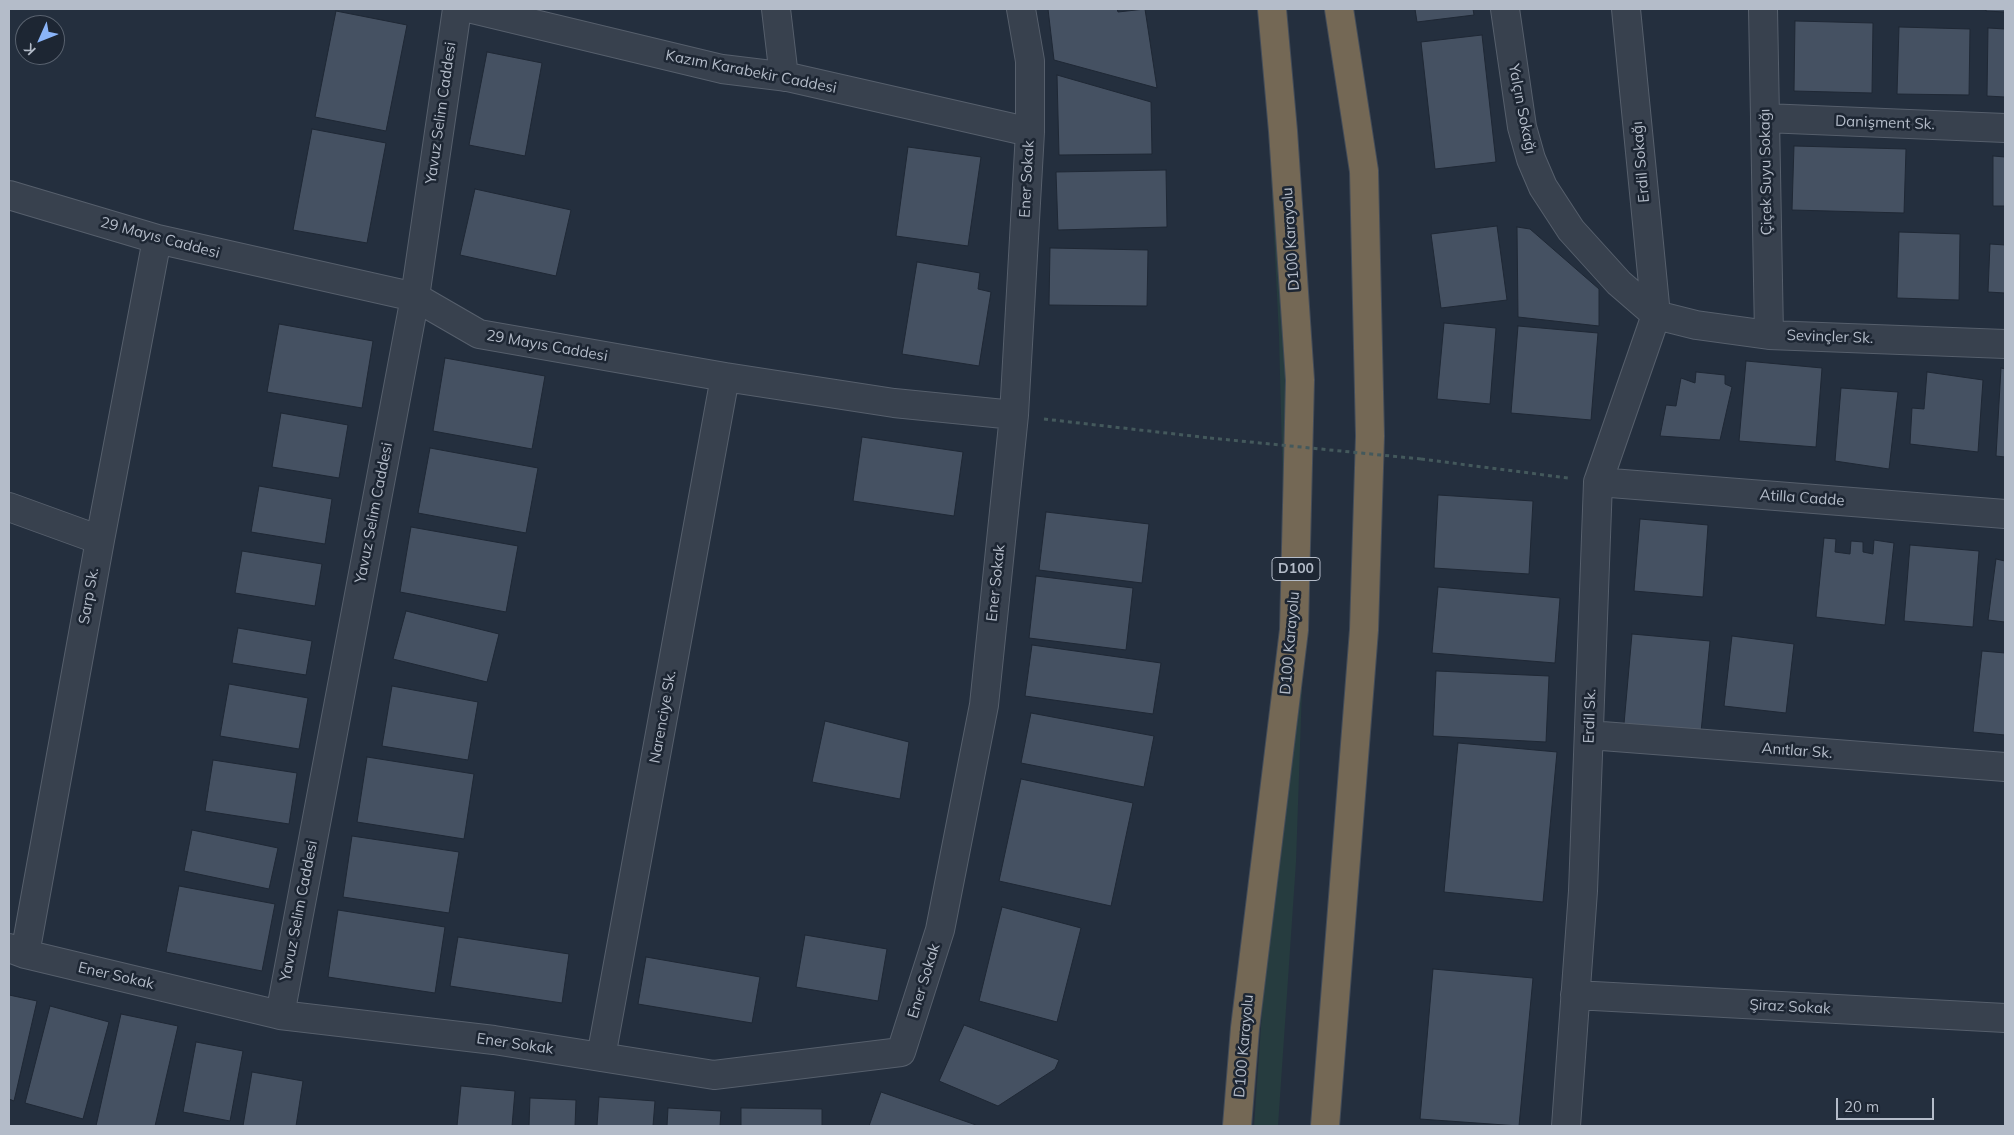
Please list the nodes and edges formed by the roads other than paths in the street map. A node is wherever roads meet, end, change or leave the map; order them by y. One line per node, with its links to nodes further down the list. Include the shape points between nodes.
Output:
1 (456, 9): 16 (street, Yavuz Selim Caddesi)
2 (472, 9): 10 (street, Kazım Karabekir Caddesi, via 722,69)
3 (776, 9): 10 (street)
4 (1021, 9): 13 (street, Ener Sokak, via 1030,61)
5 (1272, 9): 32 (highway, D100 Karayolu / D100, via 1300,380 1294,630)
6 (1339, 9): 36 (highway, via 1364,172 1370,436 1364,630)
7 (1505, 9): 17 (street, Yalçın Sokağı, via 1522,127 1543,187 1571,230 1619,283)
8 (1626, 9): 17 (street, Erdil Sokağı)
9 (1763, 9): 11 (street, Çiçek Suyu Sokağı)
10 (784, 77): 13 (street, Kazım Karabekir Caddesi)
11 (1765, 118): 12 (street, Danişment Sk.); 18 (street, Çiçek Suyu Sokağı)
12 (2005, 128)
13 (1030, 132): 21 (street, Ener Sokak)
14 (9, 195): 15 (street, 29 Mayıs Caddesi)
15 (157, 239): 16 (street, 29 Mayıs Caddesi); 25 (street, Sarp Sk.)
16 (414, 297): 20 (street, 29 Mayıs Caddesi, via 479,334); 30 (street, Yavuz Selim Caddesi)
17 (1656, 315): 18 (street, Sevinçler Sk., via 1696,325); 22 (street, Erdil Sk.)
18 (1769, 335): 19 (street, Sevinçler Sk.)
19 (2005, 344)
20 (725, 377): 21 (street, 29 Mayıs Caddesi, via 894,403); 33 (street, Narenciye Sk.)
21 (1014, 415): 33 (street, Ener Sokak, via 984,705 940,930 902,1052 714,1075)
22 (1598, 482): 24 (street, Atilla Cadde); 26 (street, Erdil Sk.)
23 (9, 507): 25 (street)
24 (2005, 514)
25 (100, 540): 28 (street, Sarp Sk.)
26 (1589, 735): 27 (street, Anıtlar Sk.); 29 (street, Erdil Sk.)
27 (2005, 767)
28 (17, 951): 30 (street, Ener Sokak)
29 (1575, 995): 31 (street, Şiraz Sokak); 37 (street, Erdil Sk.)
30 (280, 1015): 33 (street, Ener Sokak, via 494,1040)
31 (2005, 1018)
32 (1244, 1028): 34 (highway, via 1237,1075); 35 (highway, D100 Karayolu / D100)
33 (601, 1057)
34 (1222, 1126)
35 (1237, 1126)
36 (1325, 1126)
37 (1566, 1126)

